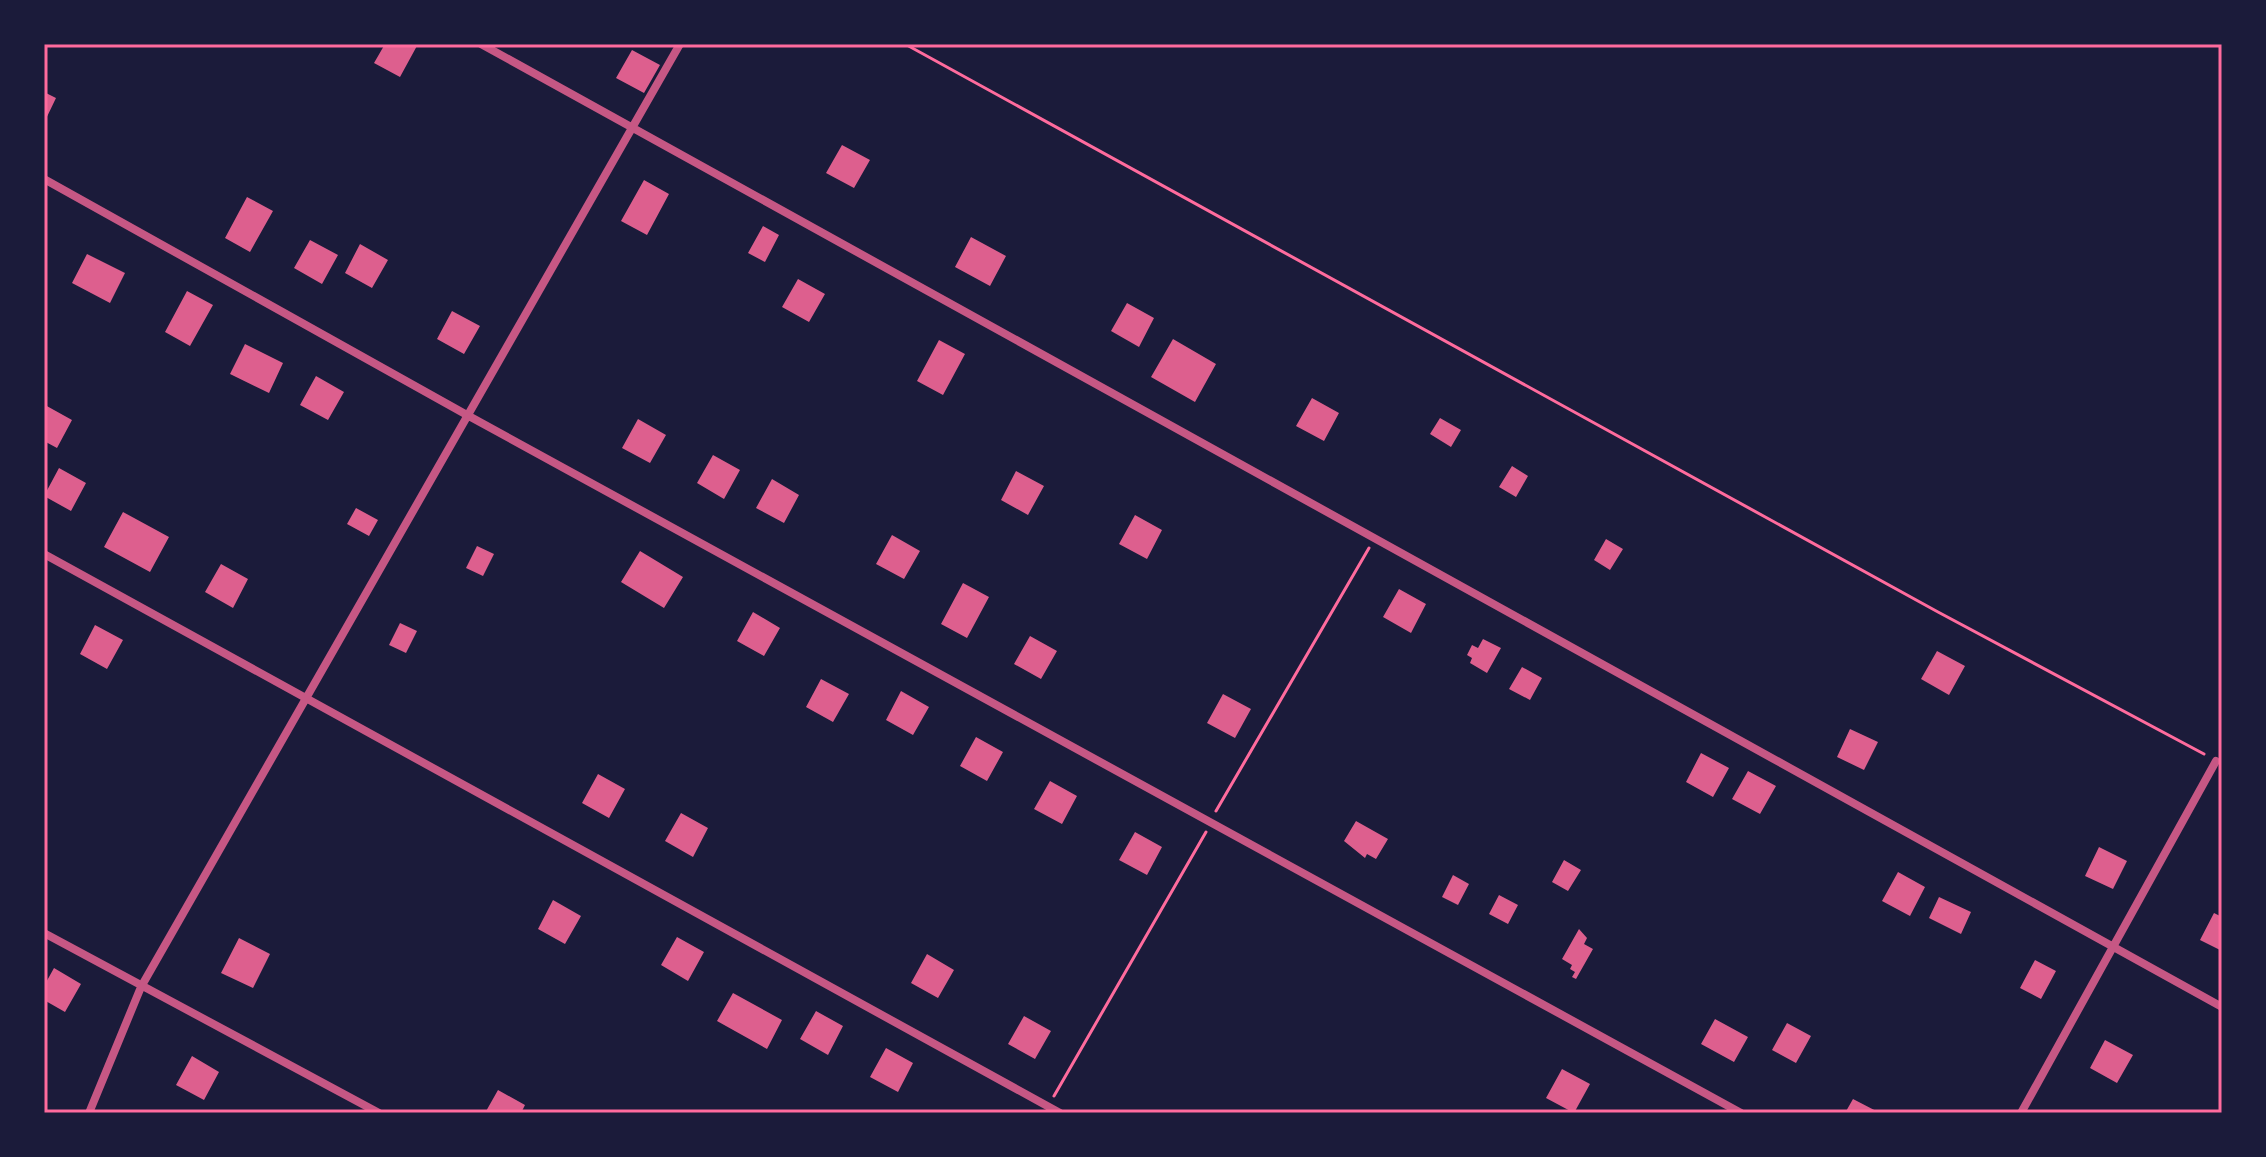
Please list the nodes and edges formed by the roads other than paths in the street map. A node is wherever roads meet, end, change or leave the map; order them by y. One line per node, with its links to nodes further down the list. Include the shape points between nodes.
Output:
1 (481, 44): 3 (street)
2 (680, 44): 3 (street)
3 (632, 127): 5 (street); 10 (street)
4 (44, 179): 5 (street)
5 (467, 415): 7 (street); 16 (street)
6 (44, 554): 7 (street)
7 (304, 699): 11 (street); 15 (street)
8 (2216, 761): 10 (street)
9 (44, 933): 11 (street)
10 (2115, 948): 12 (street); 17 (street)
11 (141, 987): 13 (street); 14 (street)
12 (2222, 1007)
13 (89, 1113)
14 (379, 1113)
15 (1060, 1113)
16 (1741, 1113)
17 (2021, 1113)

